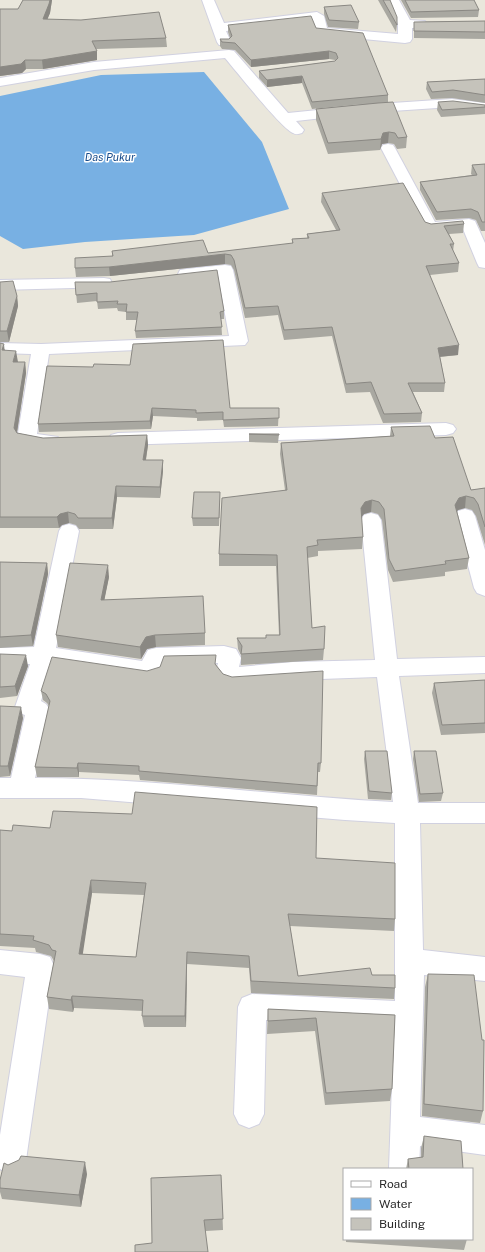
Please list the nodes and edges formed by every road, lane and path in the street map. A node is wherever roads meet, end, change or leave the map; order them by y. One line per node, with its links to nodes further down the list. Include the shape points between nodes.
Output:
1 (208, 0): 5 (street)
2 (393, 0): 3 (street)
3 (405, 24): 4 (street); 5 (street, via 405,39 321,31 317,16)
4 (429, 24)
5 (219, 28): 6 (street)
6 (229, 54): 8 (street); 9 (street, via 94,66)
7 (261, 72): 8 (street)
8 (246, 74): 11 (street)
9 (0, 82)
10 (485, 107): 11 (street, via 452,103)
11 (284, 118): 12 (street)
12 (297, 130)
13 (388, 148): 14 (street, via 430,227 469,224)
14 (485, 263)
15 (171, 276): 19 (street, via 225,270 239,341)
16 (117, 282): 17 (street)
17 (0, 285)
18 (0, 348): 19 (street)
19 (41, 349): 21 (street, via 27,439)
20 (446, 429): 22 (street)
21 (68, 440)
22 (100, 440)
23 (465, 516): 26 (street)
24 (371, 520): 30 (street)
25 (69, 531): 27 (street)
26 (485, 588)
27 (44, 655): 28 (street); 30 (street, via 150,670 156,656 224,654 230,658 227,672 232,676); 31 (street, via 17,707 38,710)
28 (0, 656)
29 (485, 665): 30 (street)
30 (387, 668): 32 (street)
31 (10, 788): 32 (street, via 81,788)
32 (407, 813): 33 (street); 34 (street)
33 (485, 813)
34 (410, 961): 36 (street); 37 (street)
35 (0, 962): 41 (street, via 40,966)
36 (485, 969)
37 (409, 1014): 38 (street, via 252,1007); 39 (street)
38 (249, 1114)
39 (405, 1130): 40 (street); 42 (street)
40 (485, 1140)
41 (11, 1160)
42 (404, 1168)

